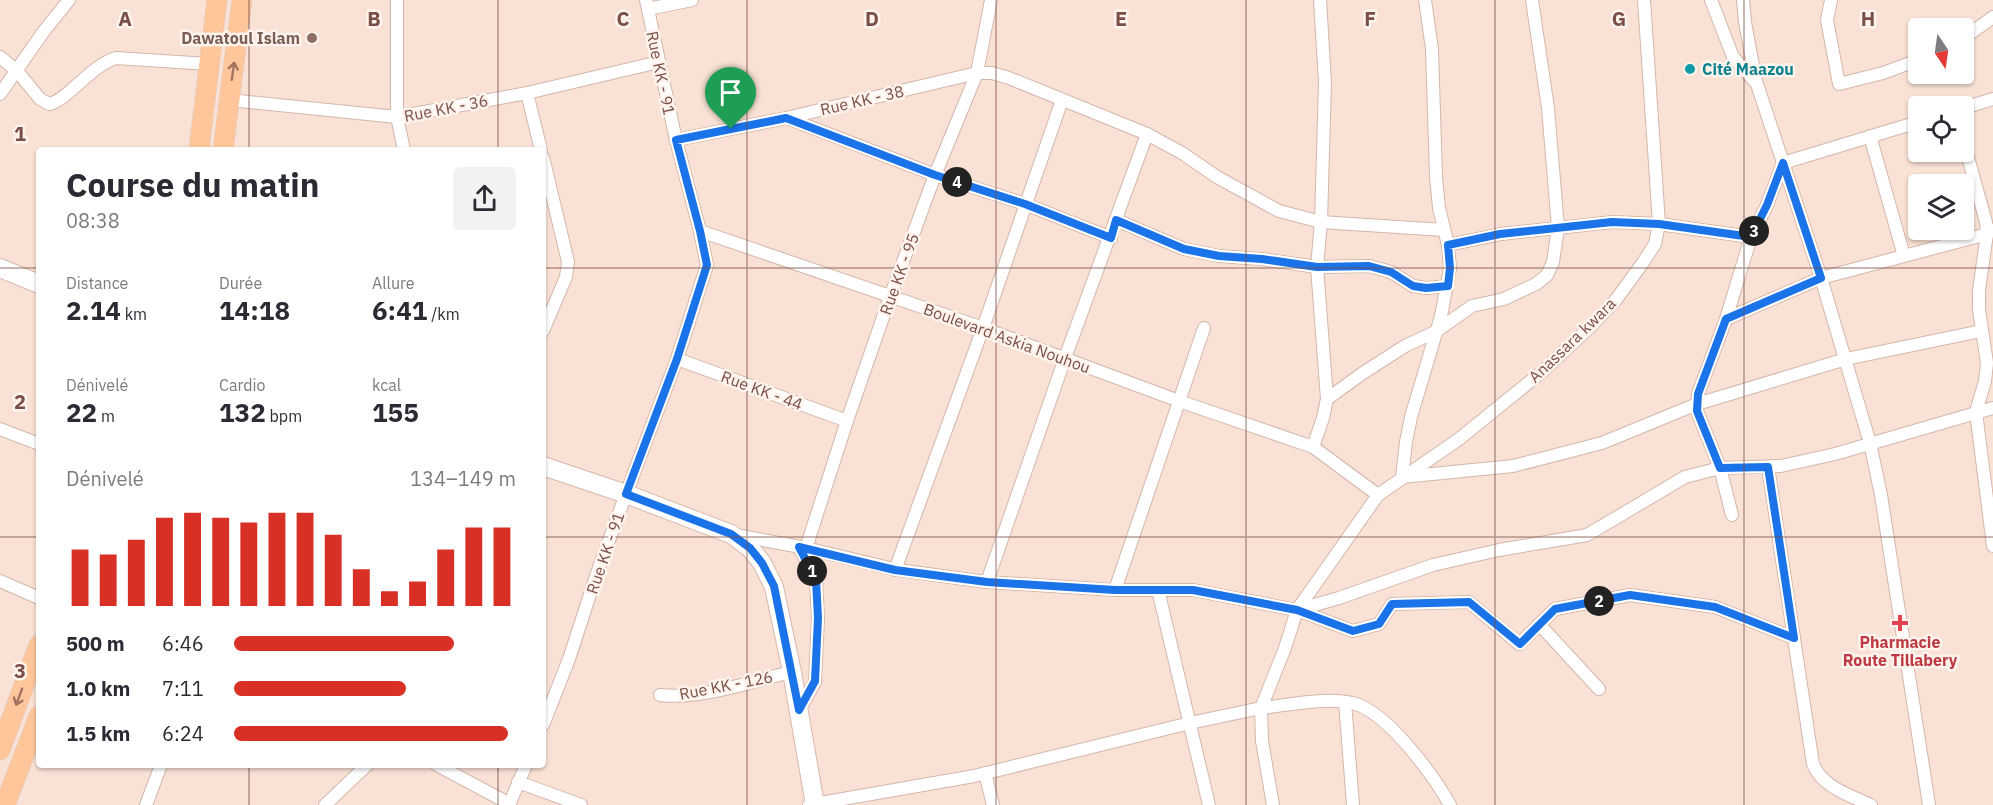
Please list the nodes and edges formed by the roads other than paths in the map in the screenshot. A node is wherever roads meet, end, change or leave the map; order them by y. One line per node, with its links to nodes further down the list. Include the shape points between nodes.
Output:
1 (69, 0): 21 (street)
2 (217, 0): 19 (main road)
3 (242, 0): 27 (main road, one-way to 3)
4 (397, 0): 30 (street)
5 (692, 0): 14 (street)
6 (991, 0): 22 (street, Rue KK - 95)
7 (1320, 0): 46 (street, via 1325,82)
8 (1425, 0): 49 (street, via 1432,49 1436,177)
9 (1532, 0): 48 (street, via 1548,108)
10 (1644, 0): 47 (street)
11 (1712, 0): 23 (street, via 1733,57)
12 (1743, 0): 23 (street)
13 (1831, 0): 20 (street, via 1827,20 1839,84)
14 (647, 5): 18 (street, Rue KK - 91)
15 (1993, 17): 16 (street)
16 (1974, 31)
17 (0, 57): 21 (street)
18 (659, 62): 24 (street, Rue KK - 36); 35 (street, Rue KK - 91)
19 (209, 64): 21 (street, via 116,58 104,62 49,104); 36 (main road)
20 (1908, 64)
21 (17, 71): 25 (street)
22 (977, 73): 28 (street, via 1009,78); 31 (street, Rue KK - 38); 43 (street, Rue KK - 95)
23 (1757, 84): 41 (street)
24 (527, 93): 30 (street, Rue KK - 36); 39 (street)
25 (0, 94)
26 (1993, 99): 29 (street)
27 (229, 100): 30 (street, Rue KK - 36); 37 (main road)
28 (1062, 100): 33 (street); 44 (street)
29 (1974, 105)
30 (397, 117): 38 (street)
31 (786, 118): 35 (street, Rue KK - 38); 43 (street)
32 (1908, 125): 34 (street)
33 (1147, 134): 45 (street); 46 (street, via 1268,206)
34 (1870, 136): 41 (street); 55 (street)
35 (676, 140): 50 (street, Rue KK - 91)
36 (199, 147)
37 (223, 147)
38 (403, 147)
39 (540, 147)
40 (1969, 162): 51 (street)
41 (1783, 163): 52 (street); 58 (street)
42 (546, 170): 63 (street, via 568,262 566,277)
43 (935, 175): 44 (street); 61 (street, Rue KK - 95)
44 (1025, 204): 53 (street); 64 (street)
45 (1116, 220): 53 (street); 56 (street, via 1184,249)
46 (1322, 222): 49 (street); 56 (street)
47 (1659, 224): 48 (street, via 1612,222); 52 (street); 84 (street, Anassara kwara, via 1655,244 1642,264 1591,326 1544,371 1459,439)
48 (1558, 228): 54 (street); 67 (street, via 1547,275 1504,299 1472,306)
49 (1444, 230): 54 (street)
50 (700, 231): 61 (street, Boulevard Askia Nouhou); 69 (street, Rue KK - 91, via 707,265)
51 (1990, 232): 55 (street); 66 (street, via 1979,290)
52 (1751, 237): 62 (street)
53 (1111, 238): 68 (street)
54 (1448, 245): 60 (street)
55 (1904, 256): 58 (street)
56 (1317, 267): 60 (street, via 1369,266 1391,272 1413,286); 71 (street)
57 (0, 268): 59 (street)
58 (1821, 278): 62 (street); 70 (street)
59 (36, 283)
60 (1448, 286): 67 (street)
61 (890, 297): 64 (street, Boulevard Askia Nouhou); 76 (street, Rue KK - 95)
62 (1726, 319): 73 (street)
63 (546, 324)
64 (983, 328): 68 (street, Boulevard Askia Nouhou); 91 (street)
65 (1204, 328): 72 (street)
66 (1981, 331): 70 (street); 75 (street, via 1987,363)
67 (1435, 332): 71 (street, via 1397,351); 84 (street, via 1406,442)
68 (1065, 358): 72 (street, Boulevard Askia Nouhou); 93 (street)
69 (677, 359): 76 (street, Rue KK - 44); 85 (street, Rue KK - 91)
70 (1846, 359): 73 (street); 79 (street)
71 (1327, 399): 80 (street)
72 (1179, 401): 80 (street, Boulevard Askia Nouhou); 94 (street)
73 (1697, 404): 83 (street); 84 (street, via 1602,443 1512,466)
74 (1993, 408): 75 (street)
75 (1976, 412): 79 (street); 89 (street)
76 (847, 421): 90 (street, Rue KK - 95)
77 (0, 429): 78 (street)
78 (36, 443)
79 (1870, 443): 82 (street); 129 (street)
80 (1312, 447): 86 (street, Boulevard Askia Nouhou)
81 (546, 467): 85 (street)
82 (1768, 467): 83 (street); 99 (street)
83 (1720, 468): 87 (street); 97 (street, via 1685,477 1587,536 1499,549 1433,565)
84 (1402, 477): 86 (street, Anassara kwara)
85 (626, 494): 88 (street); 107 (street, Rue KK - 91)
86 (1378, 495): 97 (street, Anassara kwara)
87 (1732, 515)
88 (731, 534): 90 (street); 101 (street, via 756,555 774,586)
89 (1993, 539)
90 (802, 548): 91 (street); 106 (street, via 816,579 818,618 815,681)
91 (895, 570): 93 (street)
92 (0, 581): 96 (street)
93 (987, 582): 94 (street)
94 (1115, 590): 95 (street)
95 (1158, 590): 97 (street, via 1193,590); 108 (street)
96 (36, 597)
97 (1297, 610): 98 (street, via 1353,631 1379,624 1392,604 1469,602 1520,644); 105 (street, Anassara kwara)
98 (1539, 624): 99 (street, via 1555,609 1630,595 1715,607); 102 (street)
99 (1794, 638): 128 (street, via 1817,774 1833,787)
100 (36, 653): 110 (main road, one-way to 110)
101 (792, 672): 103 (street, Rue KK - 126, via 705,693); 106 (street)
102 (1599, 689)
103 (660, 695)
104 (1345, 702): 105 (street, via 1330,700); 126 (street); 127 (street, via 1368,710 1391,728)
105 (1261, 708): 108 (street); 125 (street, via 1262,741)
106 (799, 710): 122 (street)
107 (546, 717)
108 (1190, 723): 115 (street); 124 (street)
109 (36, 724): 117 (main road)
110 (0, 750)
111 (160, 768): 118 (street)
112 (364, 768): 119 (street)
113 (442, 768): 120 (street)
114 (525, 768): 116 (street)
115 (985, 773): 122 (street); 123 (street)
116 (518, 782): 120 (street); 121 (street)
117 (5, 805)
118 (146, 805)
119 (325, 805)
120 (510, 805)
121 (581, 805)
122 (813, 805)
123 (993, 805)
124 (1209, 805)
125 (1273, 805)
126 (1353, 805)
127 (1450, 805)
128 (1870, 805)
129 (1929, 805)

